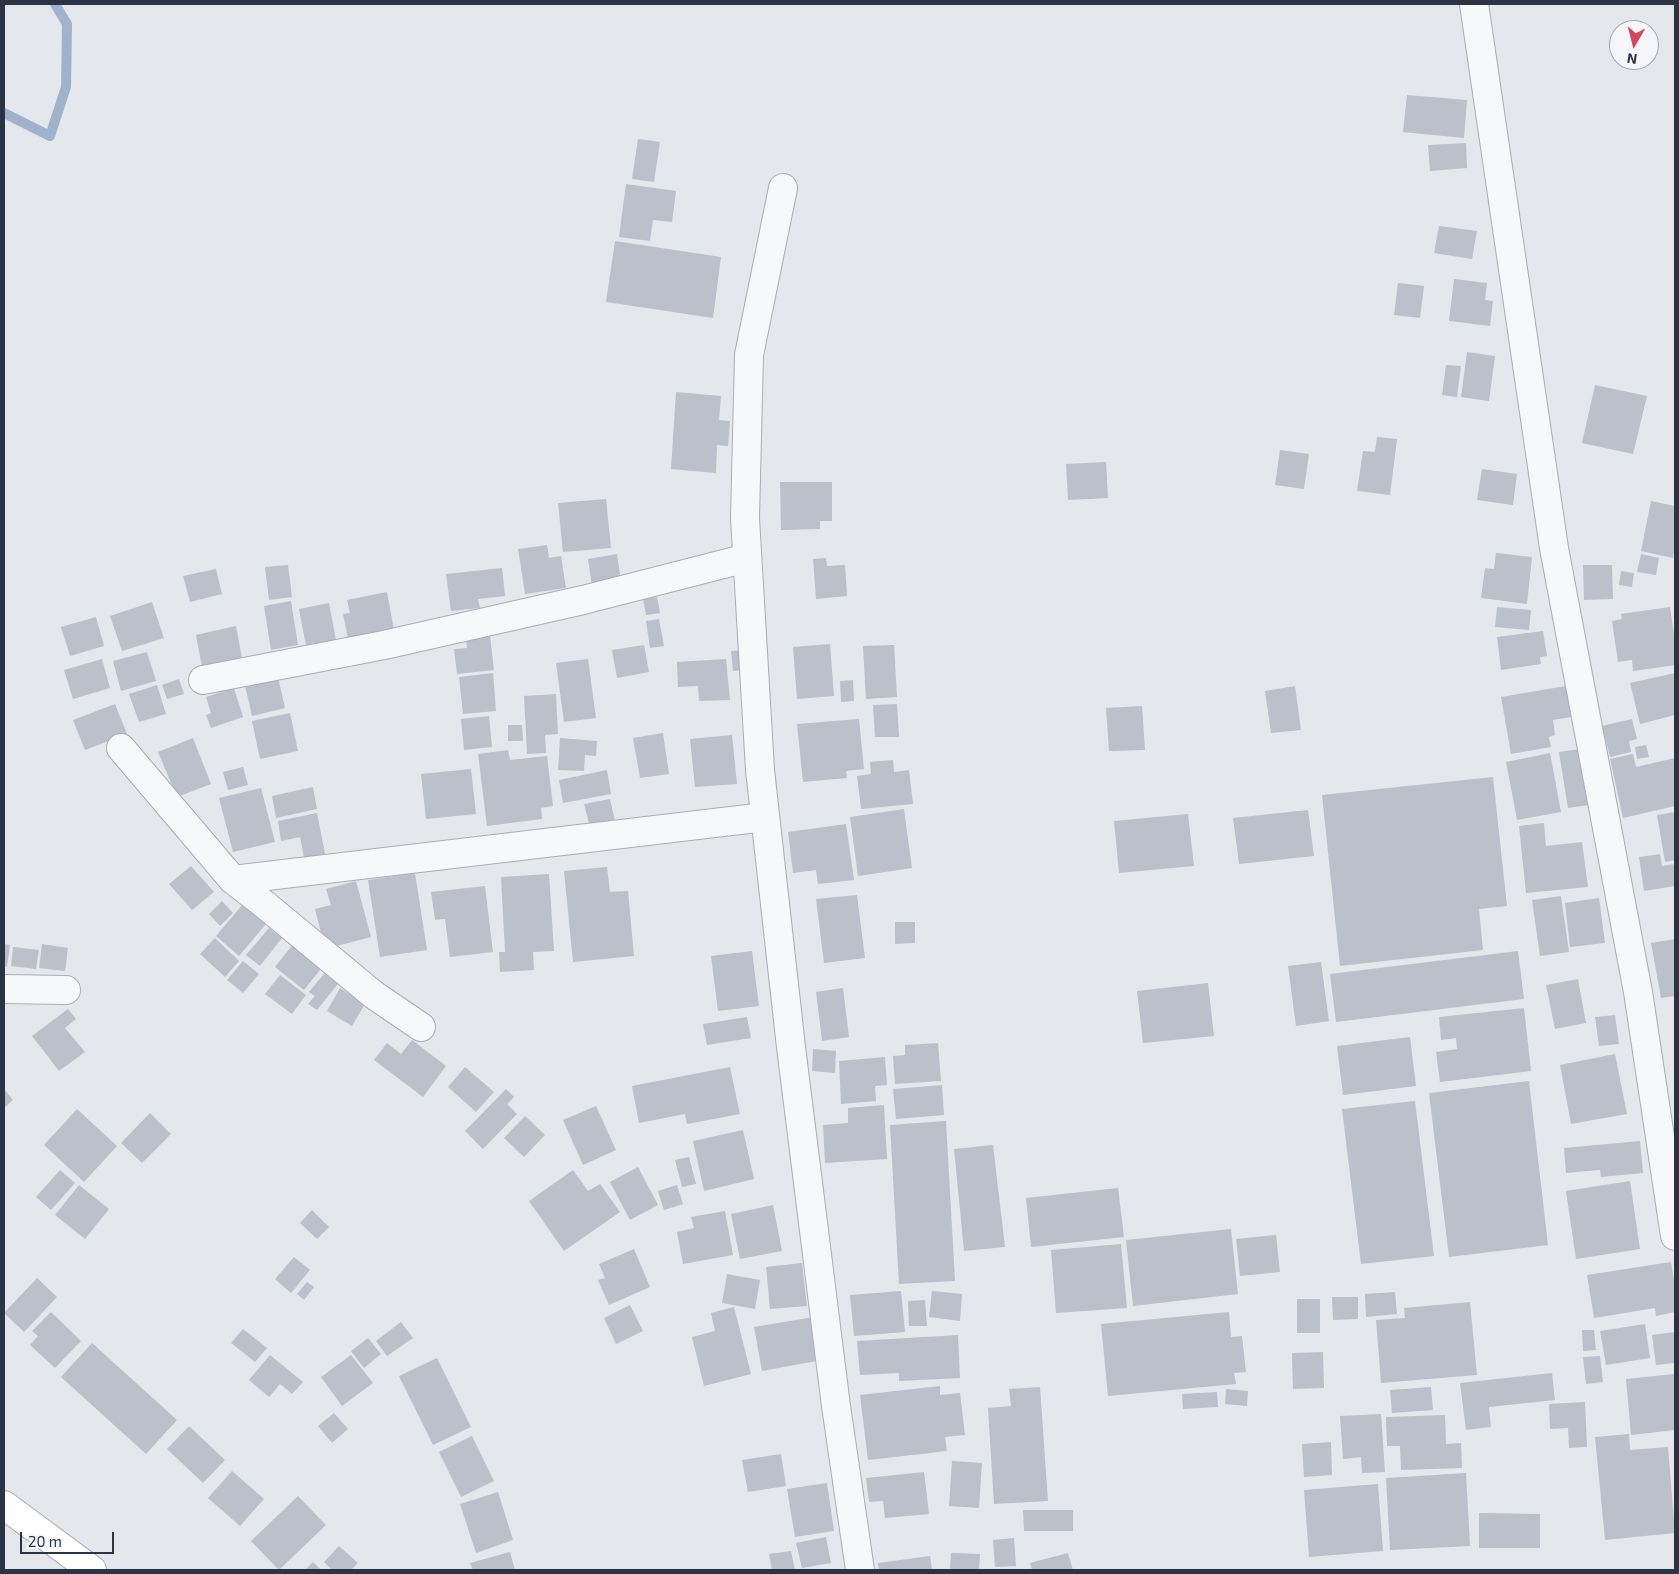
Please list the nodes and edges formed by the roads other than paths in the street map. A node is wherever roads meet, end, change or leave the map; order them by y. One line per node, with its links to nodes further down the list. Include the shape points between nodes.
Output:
1 (1474, 4): 11 (street, via 1554,548 1638,992)
2 (783, 188): 3 (street, via 749,355 745,518)
3 (748, 558): 4 (street, via 584,600 384,645); 6 (street)
4 (203, 680)
5 (121, 748): 7 (street)
6 (765, 817): 7 (street); 14 (street, via 836,1406)
7 (233, 880): 10 (street, via 374,995)
8 (4, 989): 9 (street)
9 (66, 990)
10 (421, 1027)
11 (1675, 1236)
12 (4, 1505): 13 (main road)
13 (92, 1570)
14 (860, 1570)

